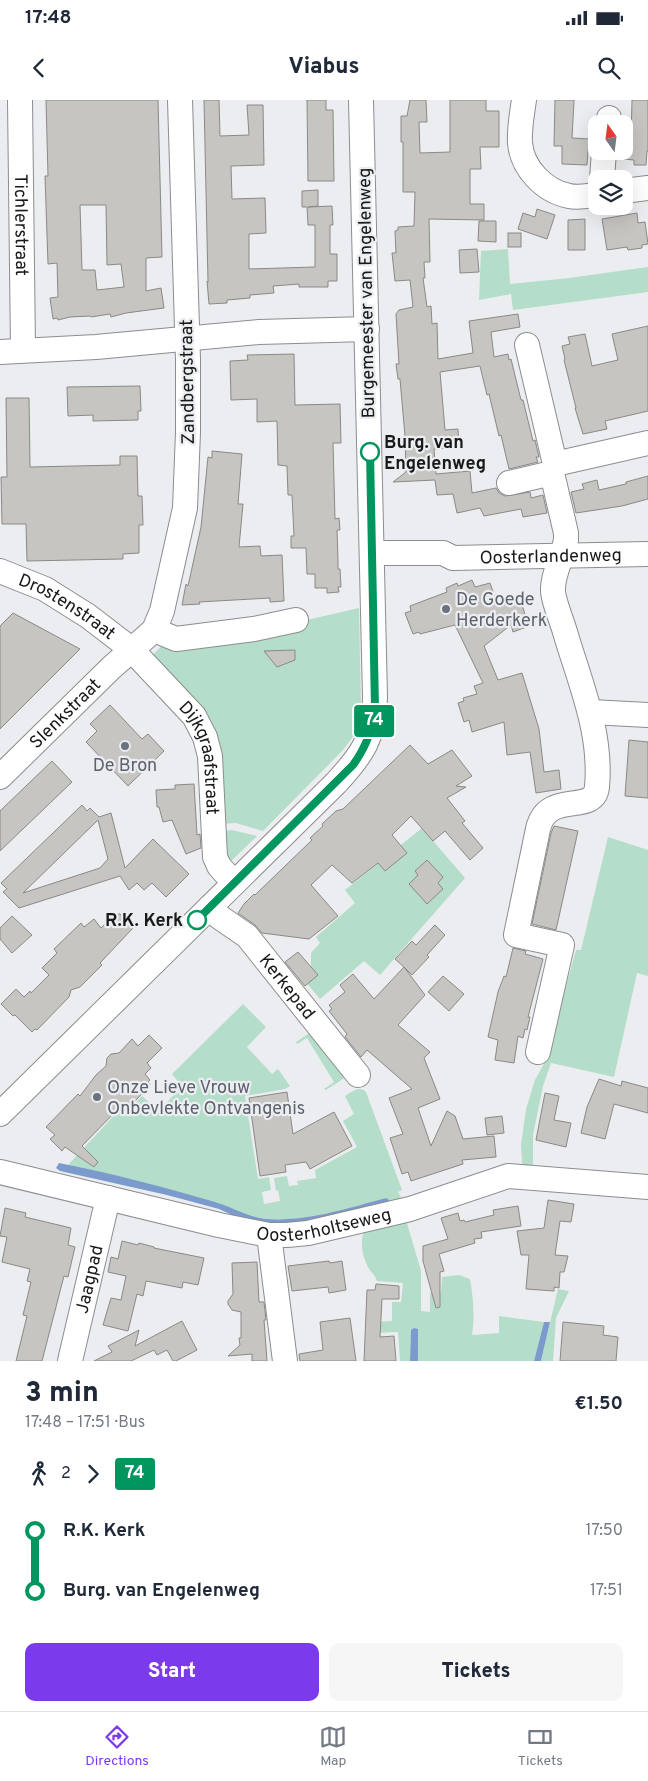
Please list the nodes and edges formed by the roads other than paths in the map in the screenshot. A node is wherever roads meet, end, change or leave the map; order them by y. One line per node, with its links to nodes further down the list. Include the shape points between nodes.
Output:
1 (20, 100): 11 (street, Tichlerstraat)
2 (180, 100): 9 (street, Zandbergstraat)
3 (361, 100): 8 (street, Burgemeester van Engelenweg)
4 (524, 100): 7 (street, via 520,142 531,172 564,195)
5 (648, 188): 6 (street)
6 (633, 190)
7 (588, 196)
8 (367, 329): 9 (street, via 259,332); 18 (street, Burgemeester van Engelenweg)
9 (187, 339): 11 (street); 21 (street, Zandbergstraat, via 185,508 162,611)
10 (527, 345): 14 (street)
11 (23, 350): 12 (street)
12 (0, 352)
13 (648, 443): 14 (street)
14 (553, 469): 15 (street); 17 (street, via 566,530)
15 (509, 483)
16 (648, 554): 17 (street, Oosterlandenweg)
17 (562, 555): 18 (street, Oosterlandenweg, via 453,558 443,553); 23 (street, via 553,590)
18 (372, 562): 26 (street, Burgemeester van Engelenweg, via 375,708 366,744 353,765)
19 (0, 571): 22 (street, Drostenstraat, via 45,589)
20 (296, 620): 21 (street, via 176,639)
21 (154, 630): 22 (street, Zandbergstraat)
22 (131, 649): 25 (street, Slenkstraat); 26 (street, Dijkgraafstraat, via 190,710 205,737 210,756 215,857)
23 (591, 712): 24 (street); 28 (street, via 597,748 596,791 589,800 552,808 540,818 516,935 562,945)
24 (648, 715)
25 (0, 777)
26 (234, 883): 27 (street, Burgemeester van Engelenweg)
27 (210, 907): 29 (street, Kerkepad, via 246,936); 30 (street, Burgemeester van Engelenweg)
28 (538, 1052)
29 (358, 1075)
30 (0, 1114)
31 (0, 1172): 33 (street, Oosterholtseweg)
32 (648, 1187): 34 (street, Oosterholtseweg, via 508,1176 395,1213 319,1231)
33 (108, 1198): 34 (street, Oosterholtseweg); 35 (street, Jaagpad)
34 (269, 1235): 36 (street)
35 (70, 1361)
36 (285, 1361)

